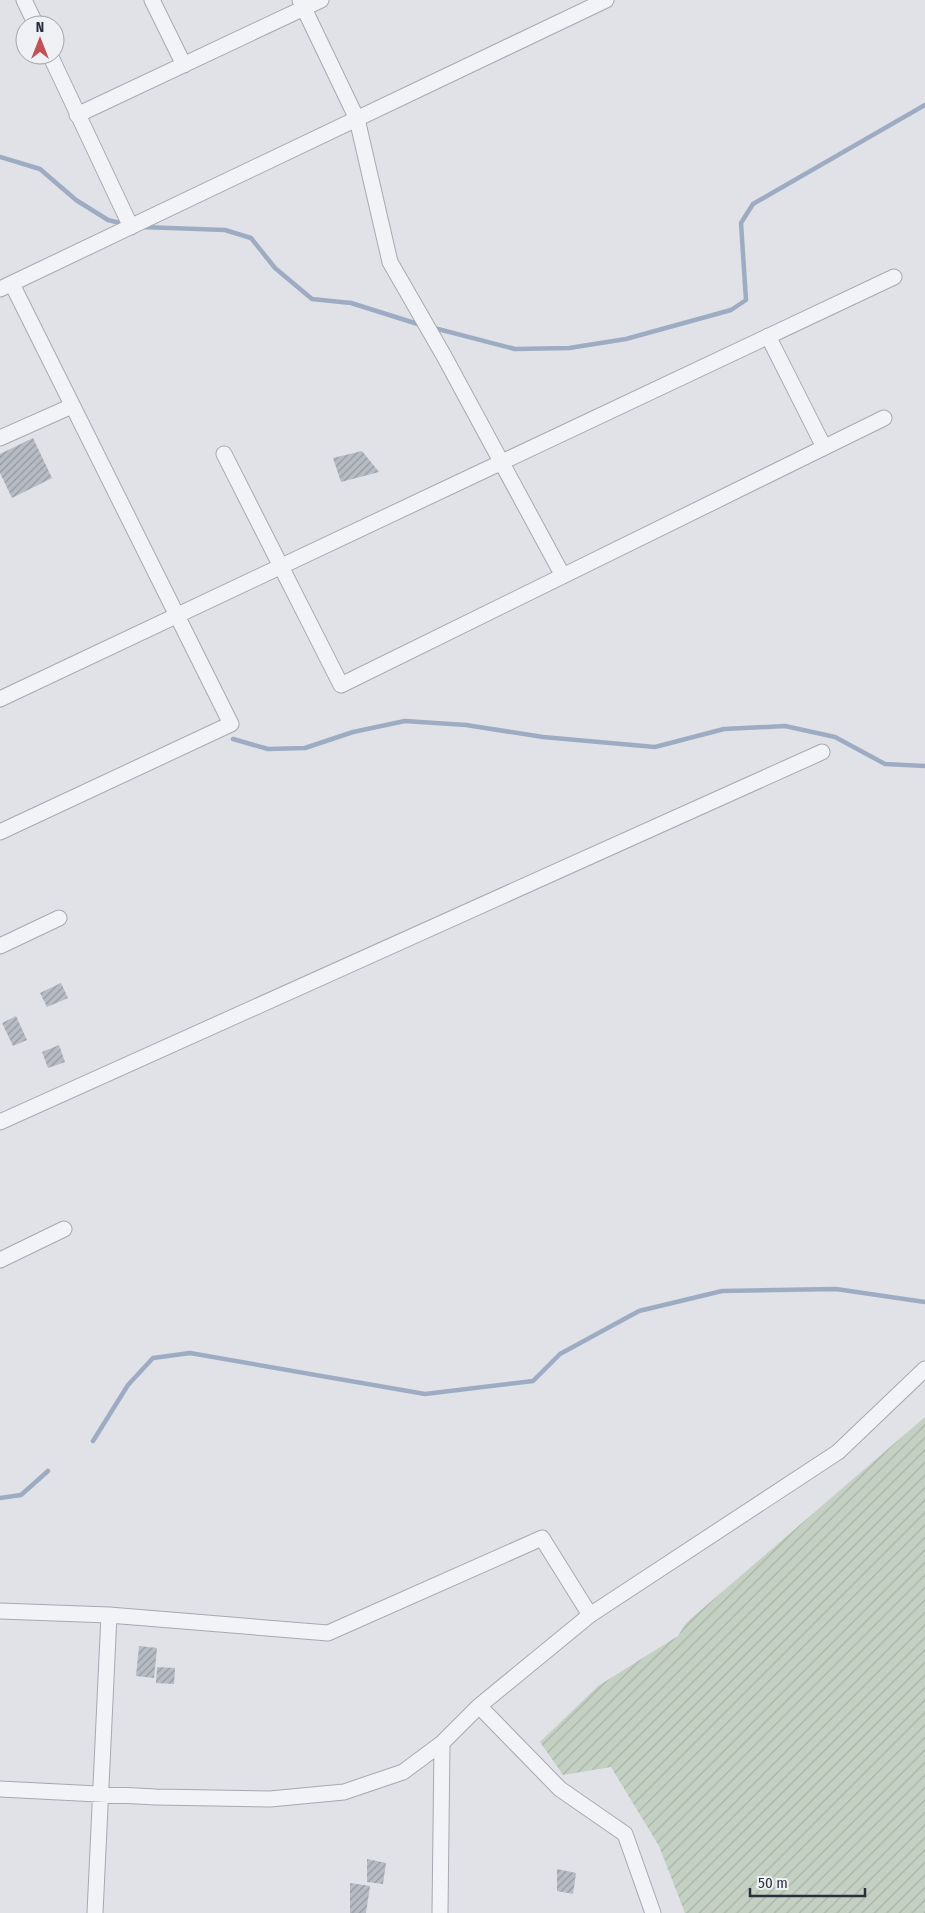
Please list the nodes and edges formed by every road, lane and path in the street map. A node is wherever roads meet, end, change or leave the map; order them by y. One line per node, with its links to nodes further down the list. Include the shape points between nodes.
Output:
1 (24, 0): 6 (street)
2 (152, 0): 8 (street)
3 (321, 0): 5 (street)
4 (606, 0): 10 (street)
5 (302, 4): 8 (street); 10 (street)
6 (31, 15)
7 (54, 65): 9 (street)
8 (184, 65): 9 (street)
9 (77, 115): 11 (street)
10 (357, 119): 11 (street); 20 (street, via 390,262)
11 (131, 227): 13 (street)
12 (894, 277): 14 (street)
13 (6, 287): 15 (street)
14 (768, 336): 18 (street); 20 (street)
15 (72, 406): 17 (street); 23 (street)
16 (884, 418): 18 (street)
17 (0, 438)
18 (824, 447): 22 (street)
19 (224, 454): 21 (street)
20 (502, 462): 21 (street); 22 (street)
21 (281, 566): 22 (street, via 341,685); 23 (street)
22 (563, 576)
23 (177, 615): 24 (street); 26 (street, via 231,724)
24 (0, 699)
25 (822, 752): 29 (street)
26 (0, 832)
27 (59, 918): 28 (street)
28 (0, 946)
29 (0, 1122)
30 (64, 1229): 31 (street)
31 (0, 1260)
32 (925, 1369): 35 (street, via 838,1452)
33 (0, 1610): 34 (street)
34 (109, 1615): 35 (street, via 328,1633 542,1538); 39 (street)
35 (590, 1615): 36 (street)
36 (479, 1706): 37 (street); 42 (street, via 560,1789 625,1834)
37 (442, 1743): 39 (street, via 403,1772 344,1792 270,1799); 41 (street)
38 (0, 1789): 39 (street)
39 (100, 1794): 40 (street)
40 (95, 1913)
41 (440, 1913)
42 (653, 1913)

